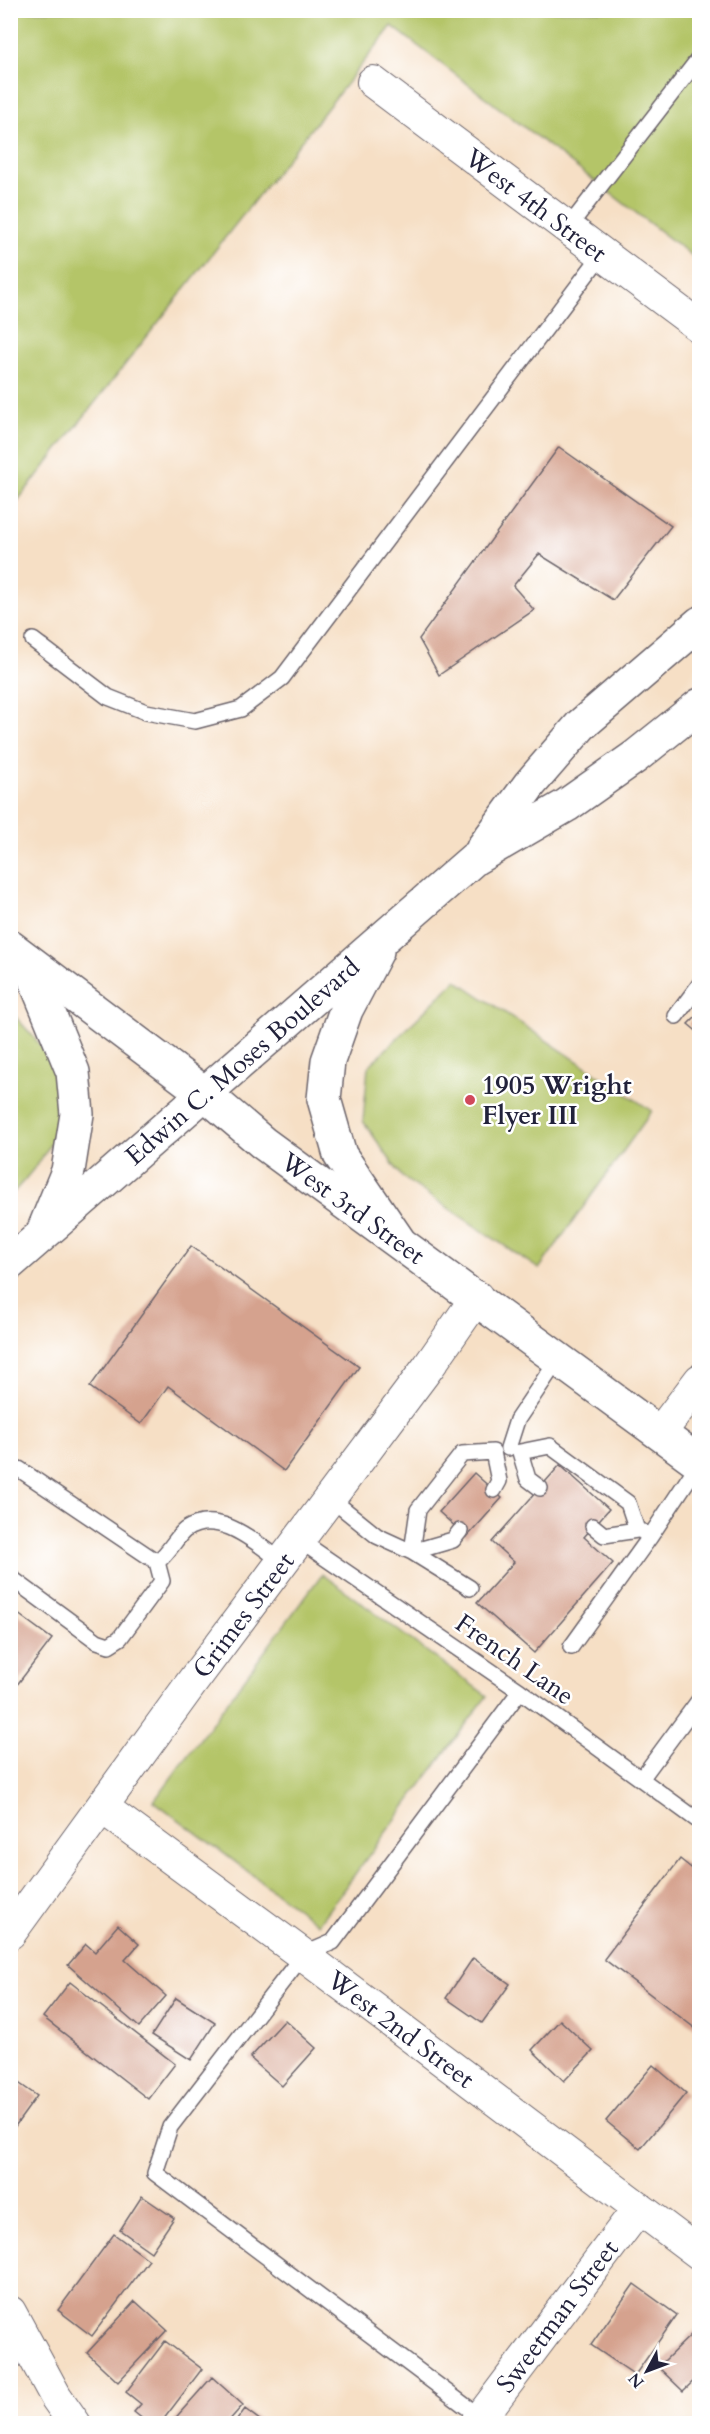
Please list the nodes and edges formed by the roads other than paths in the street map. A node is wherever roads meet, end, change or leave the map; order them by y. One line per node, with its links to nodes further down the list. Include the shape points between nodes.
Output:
1 (699, 57): 3 (lane)
2 (373, 82): 3 (street, West 4th Street)
3 (567, 229): 4 (street, West 4th Street)
4 (602, 254): 5 (street, West 4th Street); 7 (lane, via 282,678 241,709 195,721 146,712 108,698)
5 (699, 327)
6 (699, 623): 9 (main road, via 581,725 530,784)
7 (33, 640)
8 (699, 705): 9 (main road, via 635,758 567,805)
9 (474, 859): 10 (main road, Edwin C. Moses Boulevard)
10 (385, 935): 14 (main road, Edwin C. Moses Boulevard); 16 (main road, via 346,1010 328,1061 324,1099 340,1155)
11 (19, 954): 14 (main road, West 3rd Street); 15 (main road, via 73,1072 77,1114 68,1171)
12 (699, 984): 13 (lane)
13 (676, 1016)
14 (204, 1093): 15 (main road, Edwin C. Moses Boulevard); 16 (main road, West 3rd Street, via 263,1143)
15 (42, 1236): 17 (main road, Edwin C. Moses Boulevard)
16 (399, 1242): 18 (main road, West 3rd Street)
17 (10, 1263)
18 (477, 1297): 19 (main road, West 3rd Street); 27 (street, Grimes Street)
19 (558, 1359): 21 (main road, West 3rd Street); 22 (lane, via 517,1420)
20 (699, 1380): 21 (street)
21 (660, 1433): 23 (main road, West 3rd Street)
22 (507, 1451): 25 (lane); 26 (lane); 30 (lane, via 550,1446 628,1503); 32 (lane, via 462,1454 418,1510)
23 (699, 1463): 30 (lane)
24 (10, 1467): 33 (lane, via 19,1469)
25 (540, 1488)
26 (494, 1490)
27 (330, 1498): 31 (street, Grimes Street); 32 (lane, via 377,1536)
28 (593, 1526): 30 (lane, via 604,1535)
29 (460, 1531): 32 (lane, via 453,1540)
30 (644, 1533): 36 (lane)
31 (291, 1551): 33 (lane, French Lane, via 231,1526 204,1524 185,1530 169,1554); 37 (lane, French Lane); 40 (street, Grimes Street)
32 (412, 1552): 35 (lane)
33 (158, 1562): 34 (lane, via 162,1581 120,1638 109,1645 97,1641)
34 (10, 1577)
35 (470, 1588)
36 (571, 1647)
37 (520, 1690): 39 (lane, French Lane); 43 (lane, via 333,1942)
38 (699, 1699): 39 (lane)
39 (640, 1779): 41 (lane, French Lane)
40 (102, 1807): 42 (street, Grimes Street); 43 (street, West 2nd Street)
41 (699, 1822)
42 (10, 1933)
43 (303, 1955): 44 (street, West 2nd Street); 47 (lane, via 170,2127 155,2173)
44 (638, 2209): 45 (street, West 2nd Street); 47 (street, Sweetman Street)
45 (699, 2254)
46 (10, 2312): 48 (street)
47 (482, 2422)
48 (75, 2424)

